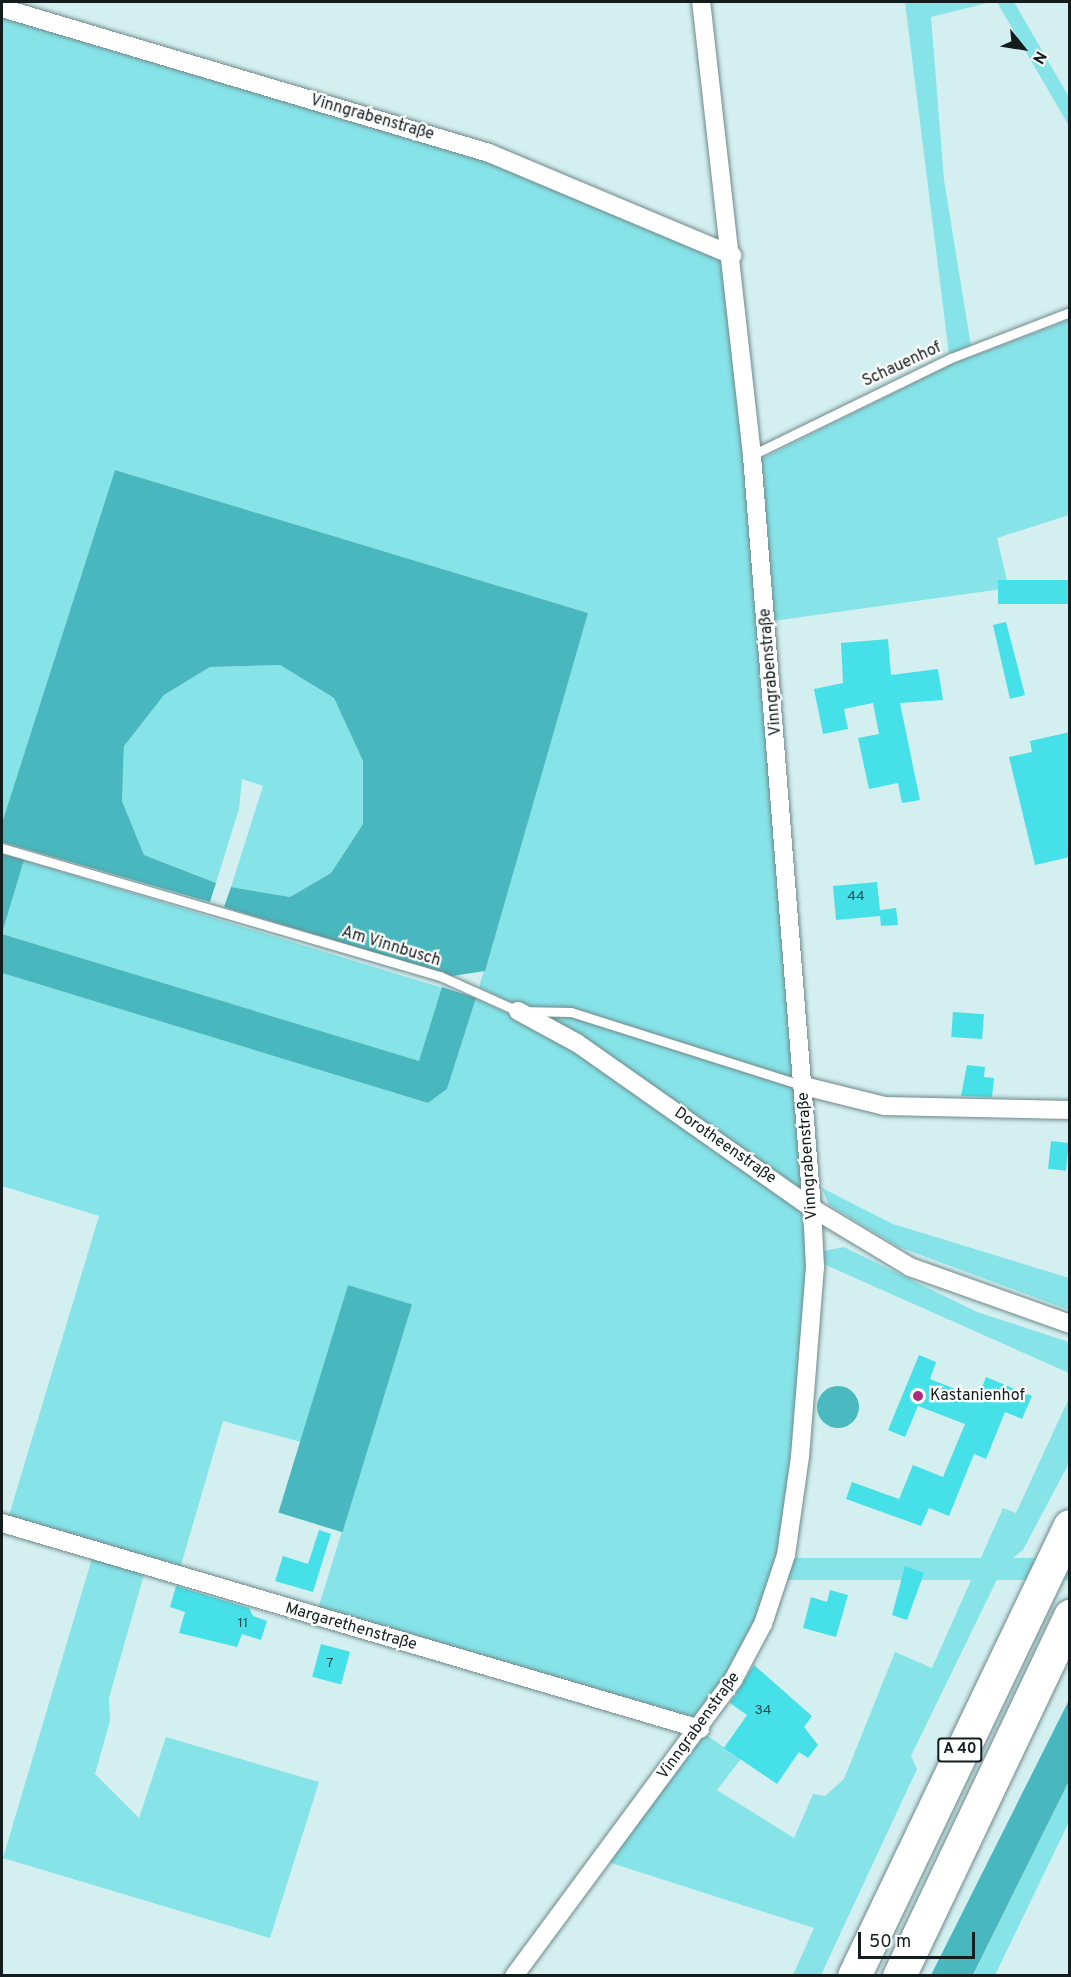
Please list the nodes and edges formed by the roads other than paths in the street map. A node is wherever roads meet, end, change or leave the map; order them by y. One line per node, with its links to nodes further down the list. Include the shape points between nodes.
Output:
1 (700, 2): 3 (street, Vinngrabenstraße)
2 (2, 8): 3 (street, Vinngrabenstraße, via 489,153)
3 (732, 255): 5 (street, Vinngrabenstraße)
4 (1070, 312): 5 (lane, Schauenhof, via 951,358)
5 (752, 455): 8 (street, Vinngrabenstraße)
6 (2, 848): 7 (lane, Am Vinnbusch, via 440,976)
7 (518, 1011): 8 (lane, Am Vinnbusch, via 571,1012); 10 (street, Dorotheenstraße, via 577,1043)
8 (804, 1086): 9 (street, via 884,1106); 10 (street, Vinngrabenstraße)
9 (1070, 1110)
10 (812, 1208): 11 (street, Dorotheenstraße, via 910,1267); 15 (street, Vinngrabenstraße, via 811,1342 786,1555 763,1624)
11 (1070, 1324)
12 (2, 1523): 15 (street, Margarethenstraße)
13 (1070, 1526): 17 (highway, A 40)
14 (1070, 1616): 18 (highway, A 40)
15 (700, 1729): 16 (street, Vinngrabenstraße)
16 (514, 1976)
17 (854, 1976)
18 (899, 1976)

